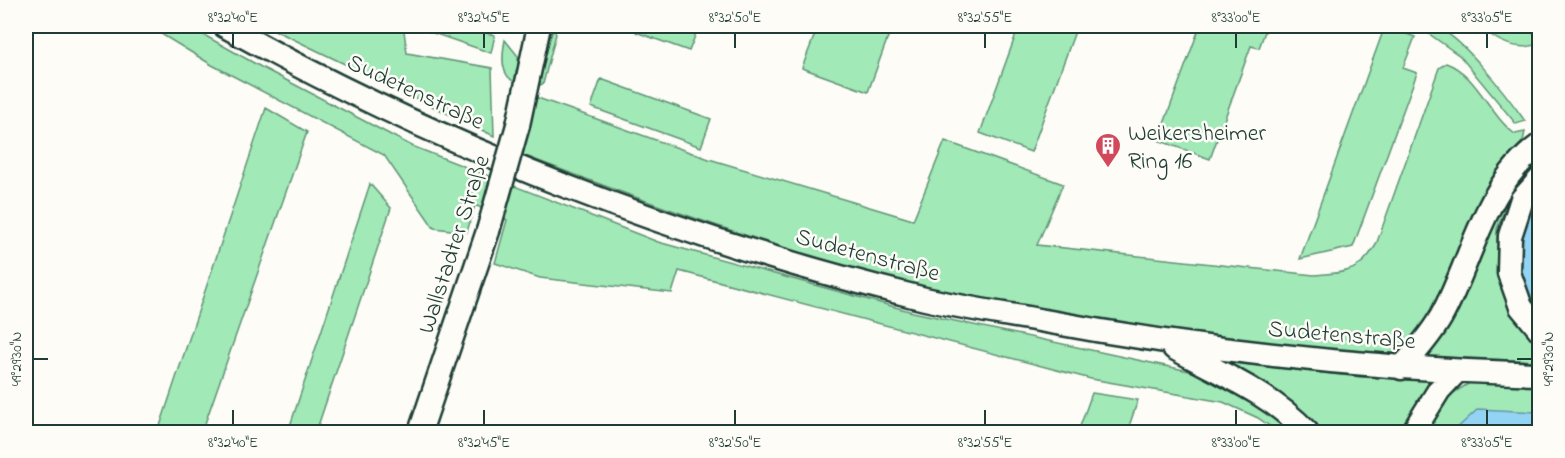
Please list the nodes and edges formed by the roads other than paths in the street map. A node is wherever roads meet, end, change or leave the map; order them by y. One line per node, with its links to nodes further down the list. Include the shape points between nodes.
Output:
1 (225, 26): 6 (main road, Sudetenstraße, via 379,106 489,155 685,229 921,298)
2 (538, 30): 10 (main road, Wallstadter Straße, bridge, via 518,125 488,231)
3 (1539, 145): 7 (main road, via 1520,159 1498,188 1440,318)
4 (1539, 178): 5 (main road, via 1522,199 1510,236 1509,273 1521,307)
5 (1539, 330)
6 (1162, 341): 7 (main road, Sudetenstraße); 11 (main road, via 1261,394 1290,414)
7 (1401, 368): 8 (main road, Sudetenstraße)
8 (1457, 371): 9 (main road, Sudetenstraße); 12 (main road, via 1438,390)
9 (1539, 374)
10 (420, 432)
11 (1307, 432)
12 (1413, 432)

